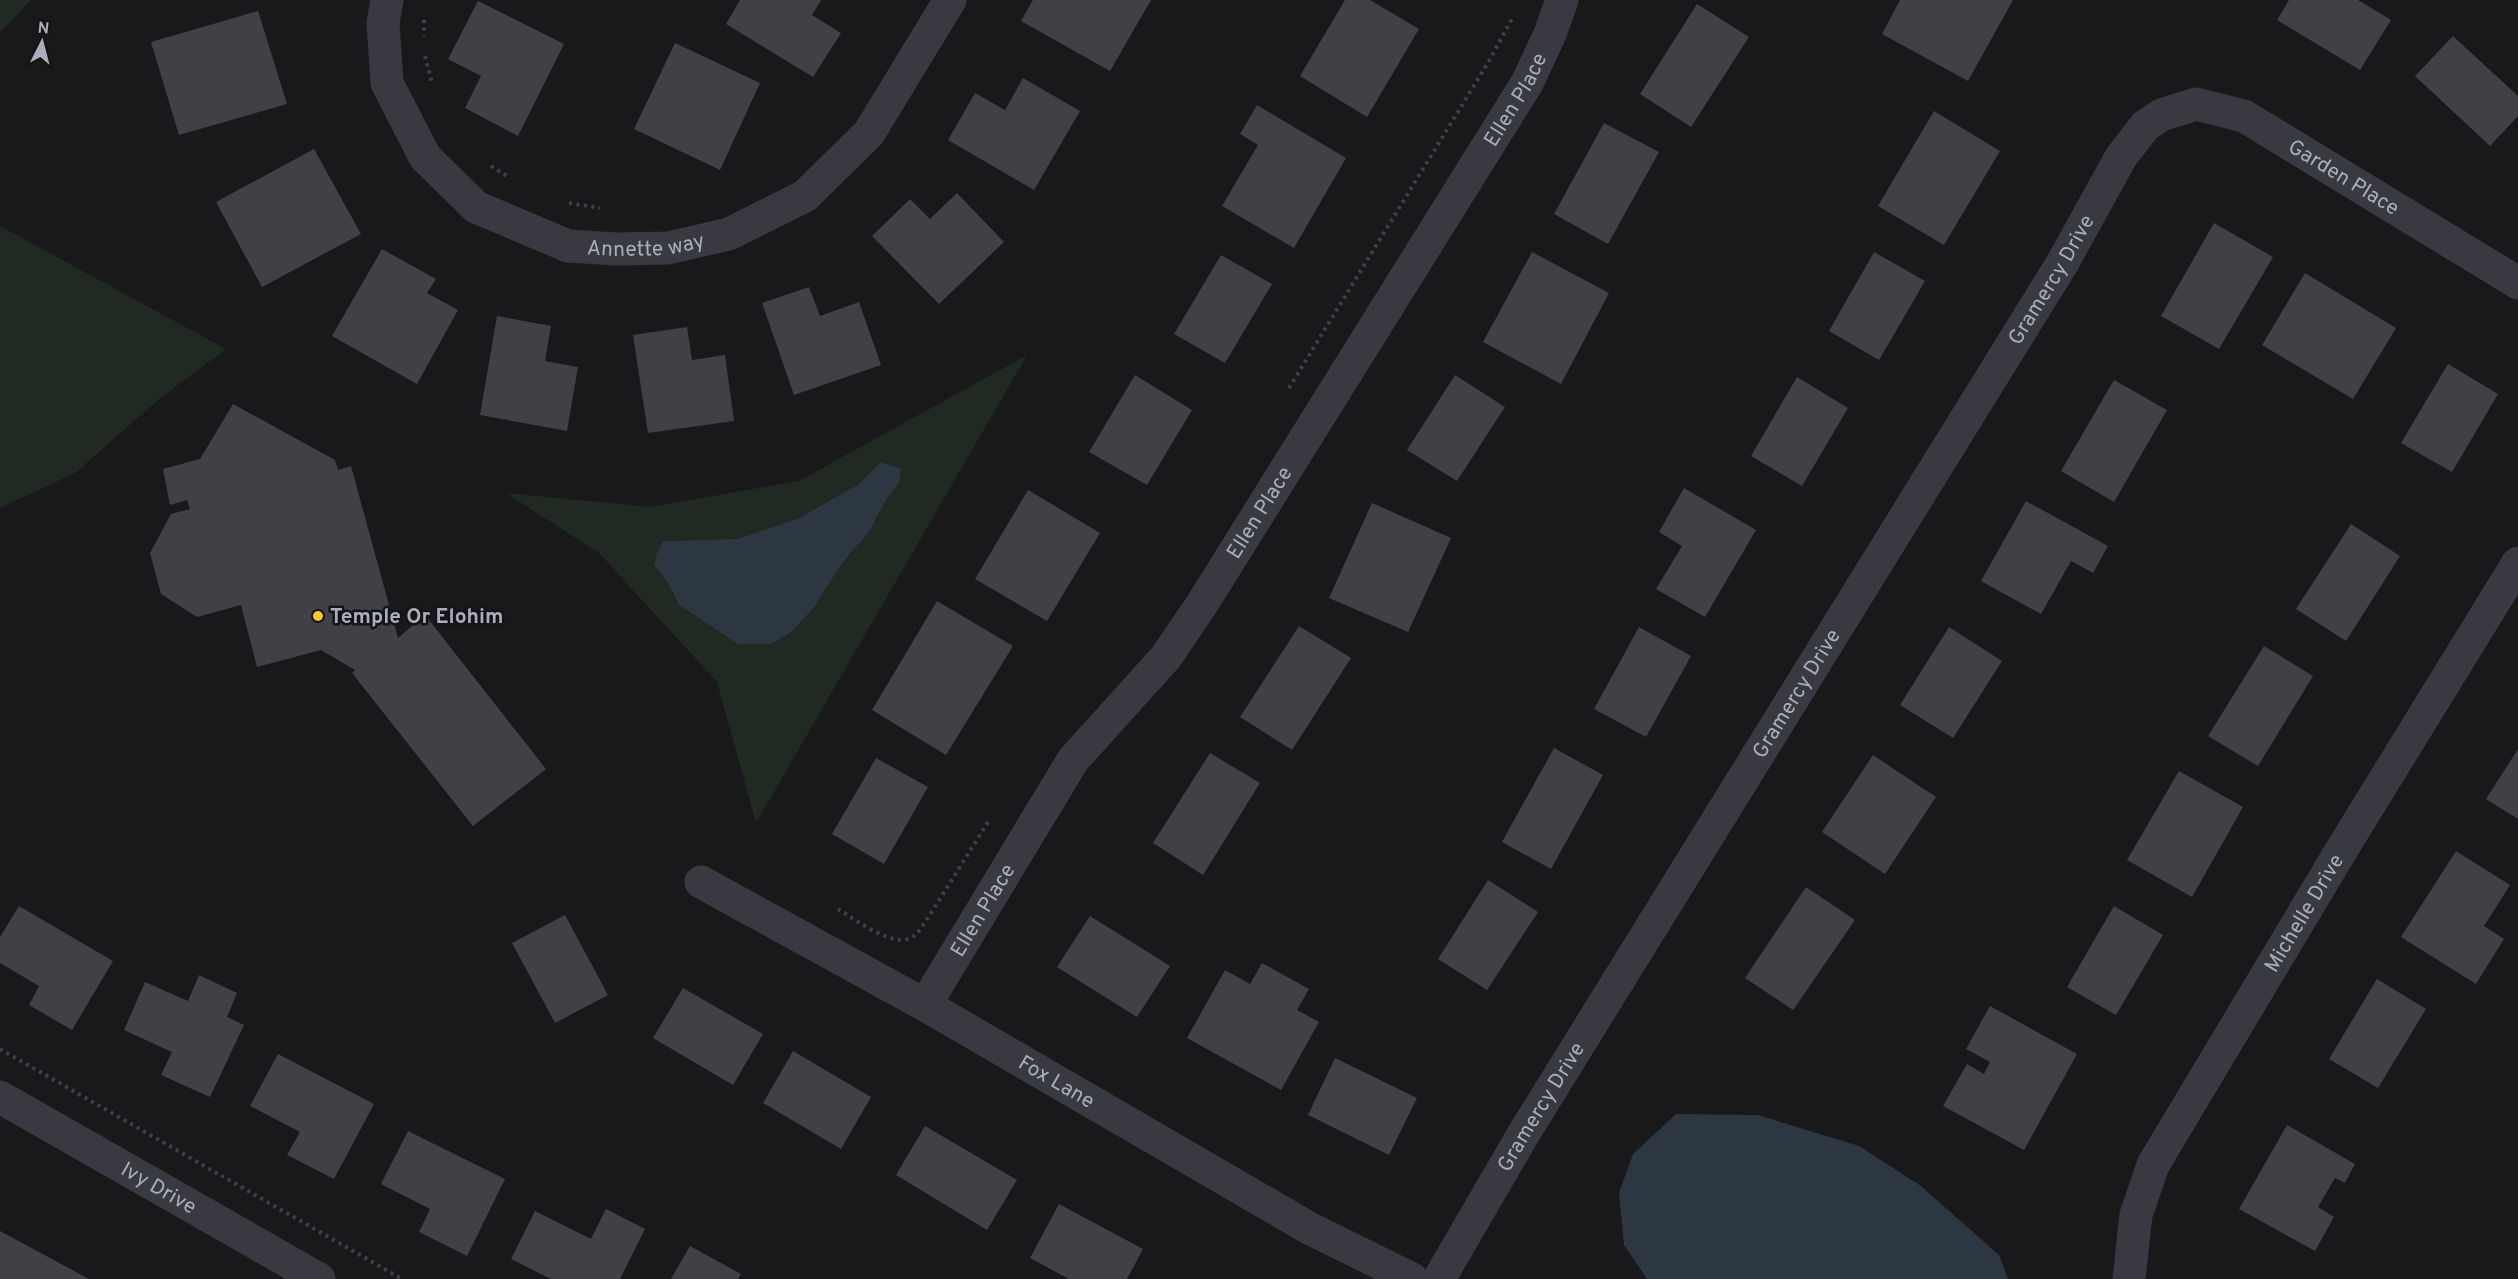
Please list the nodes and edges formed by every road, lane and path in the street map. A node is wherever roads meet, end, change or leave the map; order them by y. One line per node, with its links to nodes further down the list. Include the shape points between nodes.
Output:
1 (387, 0): 2 (street, Annette way, via 383,23 387,83 425,158 476,207 568,246 616,249 668,248 729,234 804,196 869,133)
2 (950, 0)
3 (1562, 0): 20 (street, Ellen Place, via 1527,83 1202,604 1166,657 1073,760)
4 (1515, 14): 15 (path)
5 (424, 17): 6 (path)
6 (424, 41)
7 (424, 53): 8 (path)
8 (433, 84)
9 (2161, 115): 14 (street, Garden Place, via 2196,105 2244,116); 26 (street, Gramercy Drive, via 2145,126 2121,158 2063,262 1524,1133)
10 (482, 160): 11 (path)
11 (519, 184)
12 (564, 202): 13 (path)
13 (608, 209)
14 (2518, 283)
15 (1282, 398)
16 (2518, 563): 27 (street, Michelle Drive, via 2153,1165 2136,1215)
17 (996, 810): 19 (path, via 914,936 890,939)
18 (701, 882): 20 (street, Fox Lane)
19 (838, 909)
20 (925, 1005): 25 (street, Fox Lane, via 1309,1228)
21 (0, 1049): 24 (path)
22 (0, 1096): 23 (street, Ivy Drive)
23 (319, 1279)
24 (402, 1279)
25 (1412, 1279)
26 (1439, 1279)
27 (2129, 1279)

